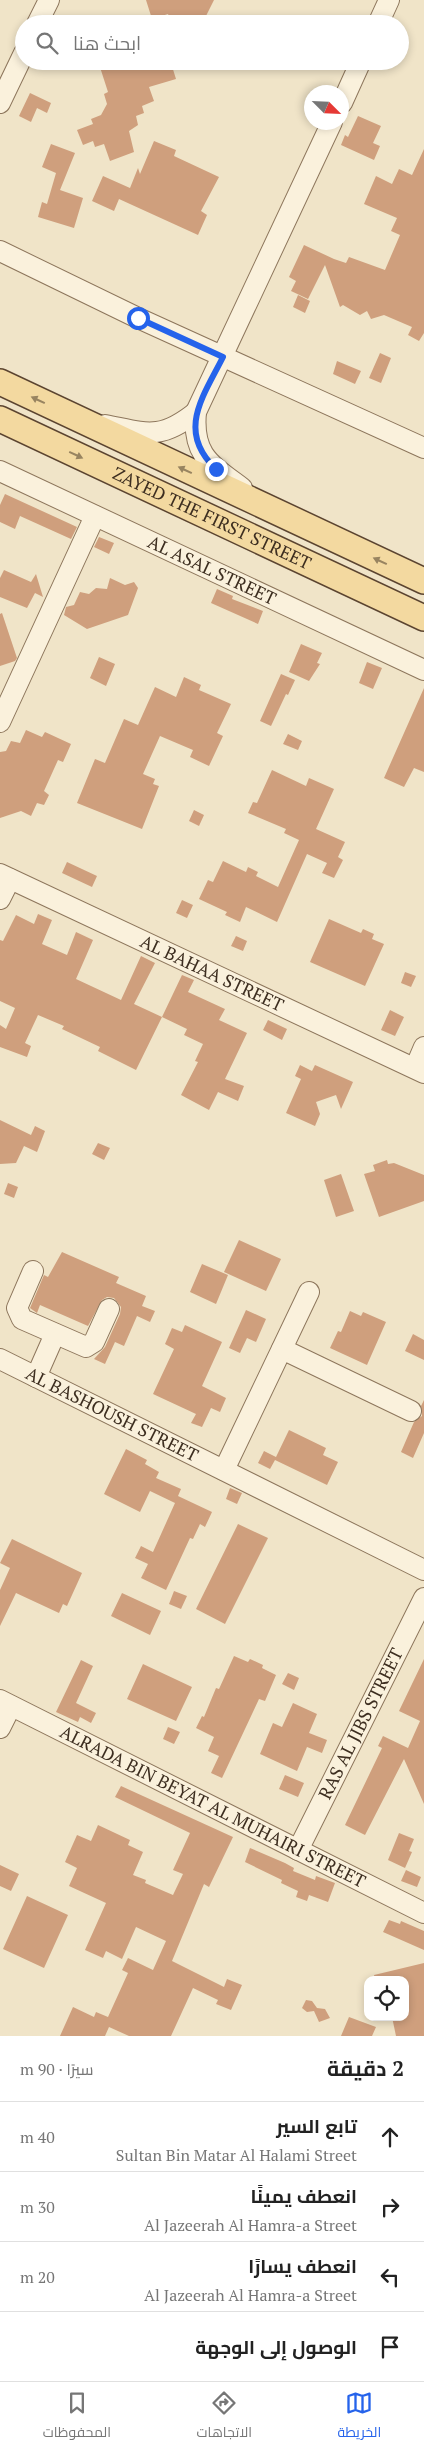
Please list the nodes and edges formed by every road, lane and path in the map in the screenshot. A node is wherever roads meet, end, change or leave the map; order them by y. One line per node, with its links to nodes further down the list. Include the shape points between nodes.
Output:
1 (48, 0): 3 (street)
2 (389, 0): 4 (street)
3 (41, 15)
4 (382, 15)
5 (16, 70): 8 (street)
6 (357, 70): 7 (street)
7 (349, 88)
8 (0, 103)
9 (328, 130): 11 (street)
10 (0, 251): 11 (street)
11 (223, 357): 13 (street); 16 (street)
12 (0, 382): 15 (main road, ZAYED THE FIRST STREET, one-way to 12)
13 (196, 412): 15 (street, via 176,428 154,433); 18 (street, via 196,440 204,456 216,469)
14 (0, 419): 21 (main road, ZAYED THE FIRST STREET, one-way to 21)
15 (81, 420): 18 (main road, ZAYED THE FIRST STREET, one-way to 15)
16 (424, 448)
17 (0, 472): 19 (street, AL ASAL STREET)
18 (273, 511): 20 (main road, ZAYED THE FIRST STREET, one-way to 18)
19 (95, 516): 22 (street, AL ASAL STREET); 23 (street)
20 (424, 581)
21 (424, 618)
22 (424, 670)
23 (0, 722)
24 (5, 877): 25 (street); 27 (street, AL BAHAA STREET)
25 (0, 899)
26 (424, 1047): 27 (street)
27 (419, 1070)
28 (33, 1270): 31 (street, via 18,1304 18,1312 22,1319)
29 (309, 1292): 32 (street)
30 (109, 1309): 31 (street, via 91,1345 82,1346)
31 (54, 1334): 34 (street)
32 (282, 1349): 35 (street); 36 (street)
33 (0, 1359): 34 (street, AL BASHOUSH STREET)
34 (36, 1377): 36 (street, AL BASHOUSH STREET)
35 (410, 1411)
36 (224, 1470): 37 (street, AL BASHOUSH STREET)
37 (424, 1570)
38 (424, 1598): 41 (street, RAS AL JIBS STREET)
39 (6, 1703): 40 (street); 41 (street, ALRADA BIN BEYAT AL MUHAIRI STREET)
40 (0, 1728)
41 (298, 1850): 42 (street, ALRADA BIN BEYAT AL MUHAIRI STREET)
42 (424, 1913)

